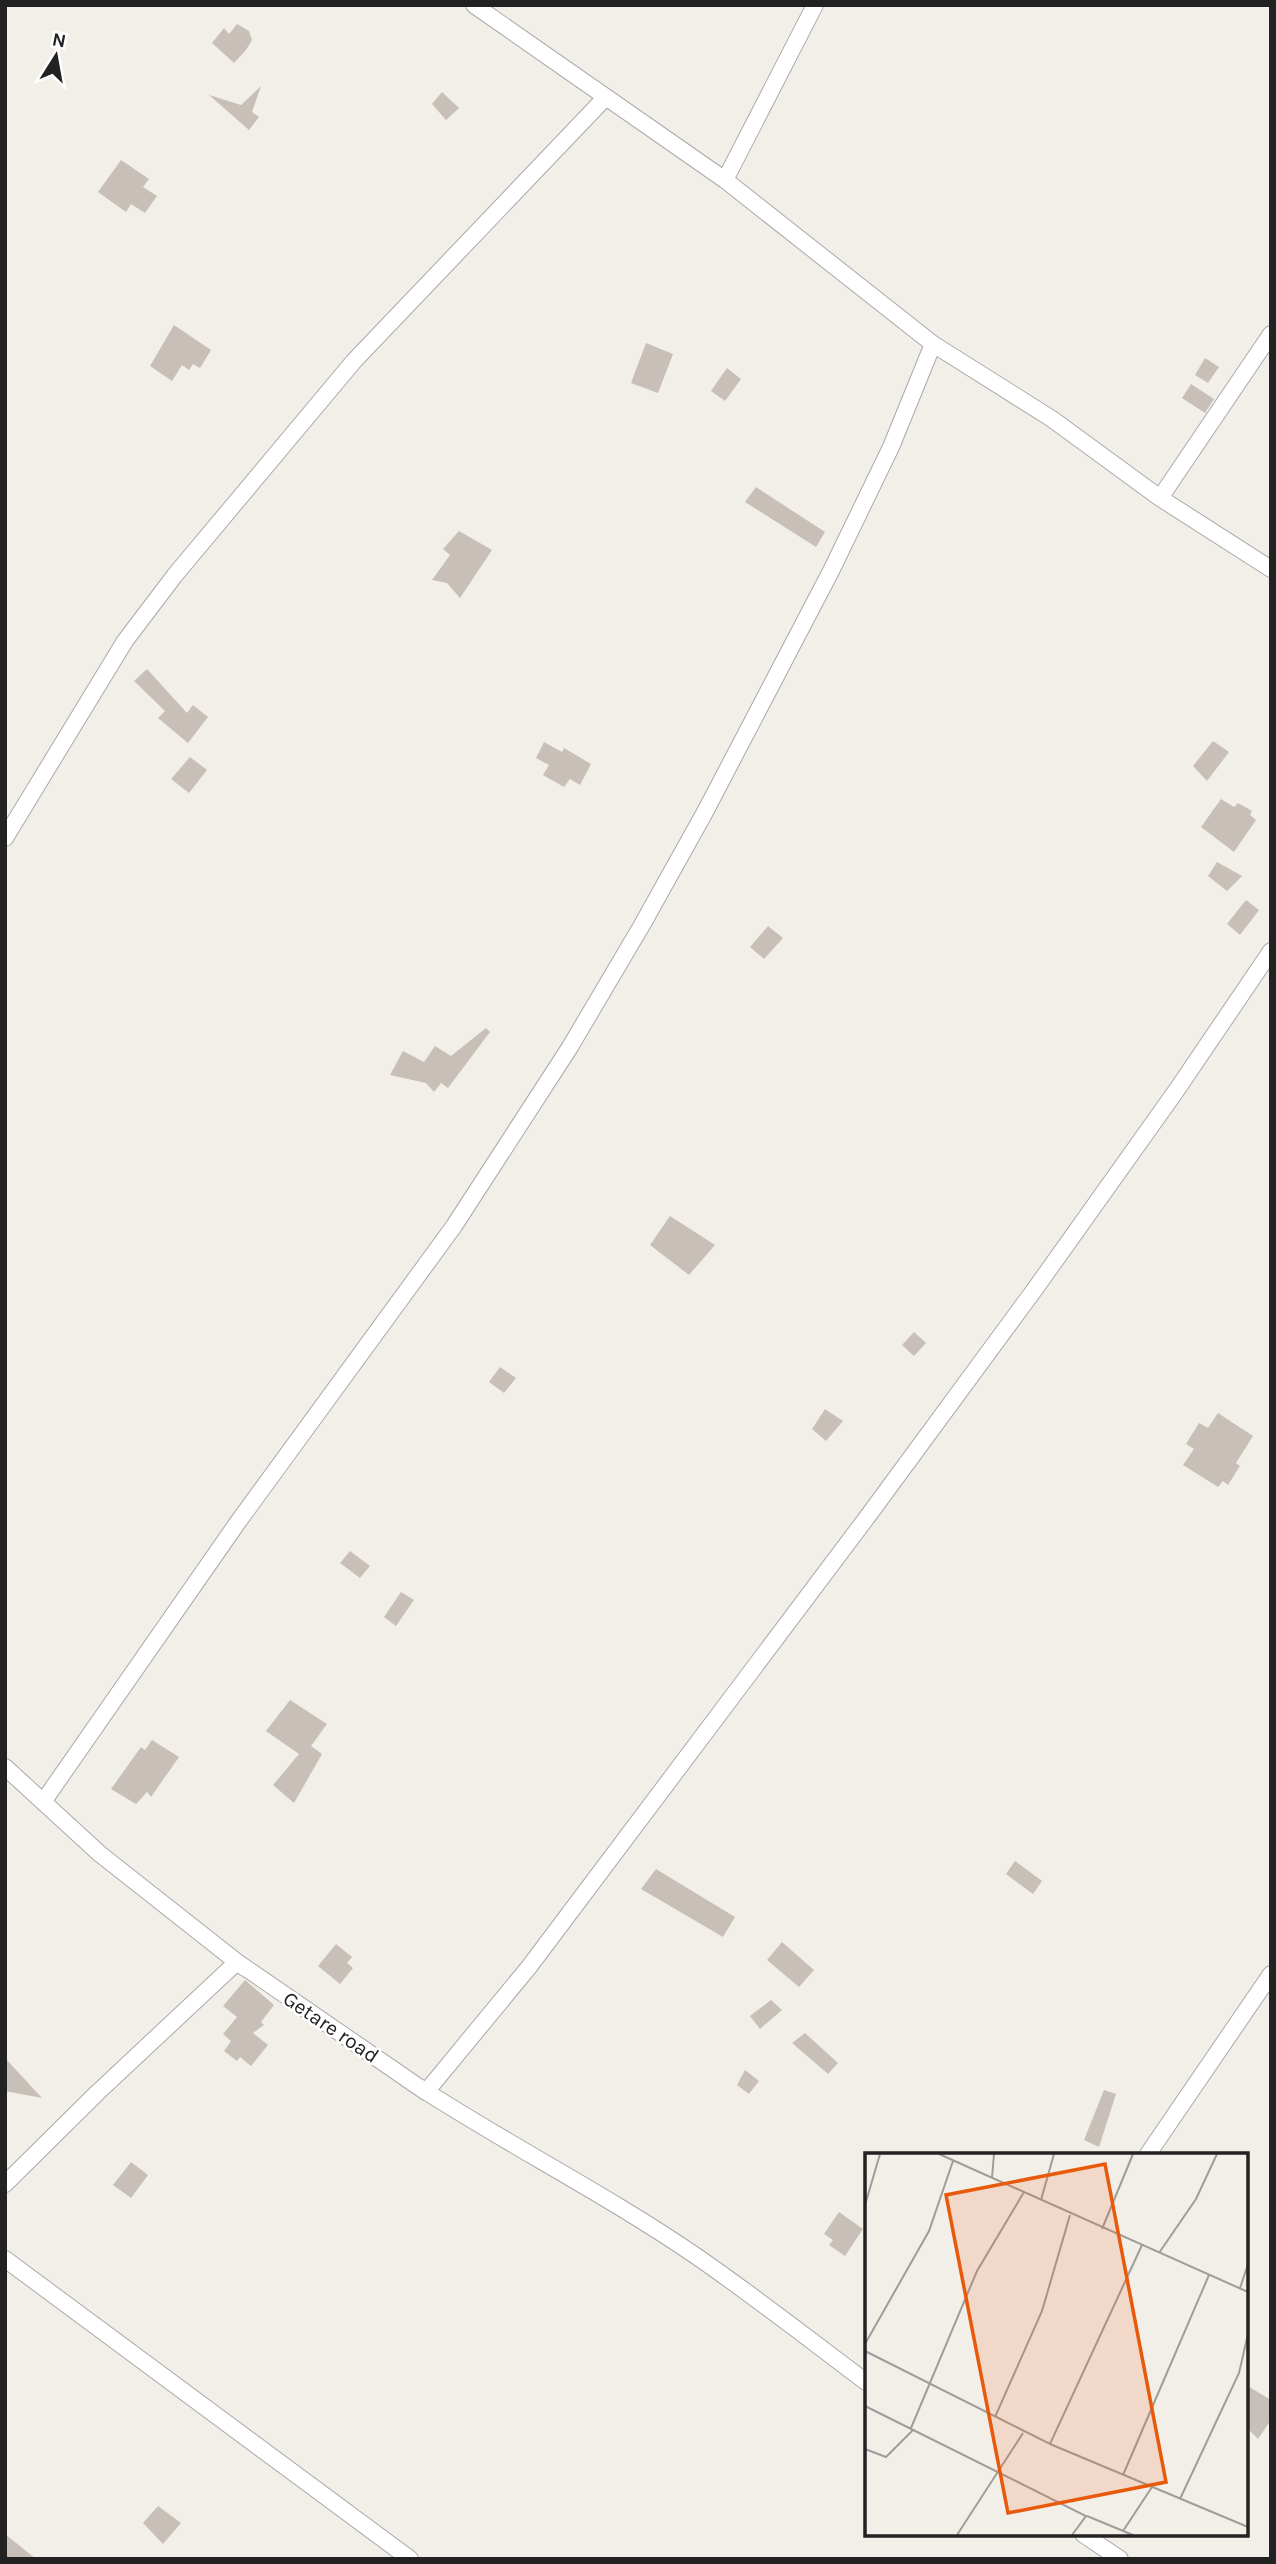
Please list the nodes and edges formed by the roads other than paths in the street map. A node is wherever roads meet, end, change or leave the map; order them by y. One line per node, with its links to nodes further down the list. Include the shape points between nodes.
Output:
1 (474, 5): 3 (street)
2 (815, 5): 4 (street)
3 (605, 97): 4 (street); 9 (street, via 354,361 175,575 125,641)
4 (725, 180): 6 (street)
5 (1271, 334): 7 (street)
6 (933, 344): 7 (street, via 1052,419); 12 (street, via 891,447 831,571 692,834 570,1047 454,1226)
7 (1160, 498): 8 (street)
8 (1271, 569)
9 (5, 838)
10 (1271, 951): 15 (street, via 1035,1289 868,1516 529,1967)
11 (5, 1767): 12 (street)
12 (43, 1802): 13 (street, via 100,1854)
13 (237, 1962): 15 (street); 17 (street)
14 (1271, 1974): 16 (street)
15 (426, 2092): 19 (street, via 696,2256)
16 (1149, 2153)
17 (5, 2185)
18 (5, 2262): 21 (street)
19 (865, 2381)
20 (1086, 2536): 22 (street)
21 (409, 2559)
22 (1120, 2559)

